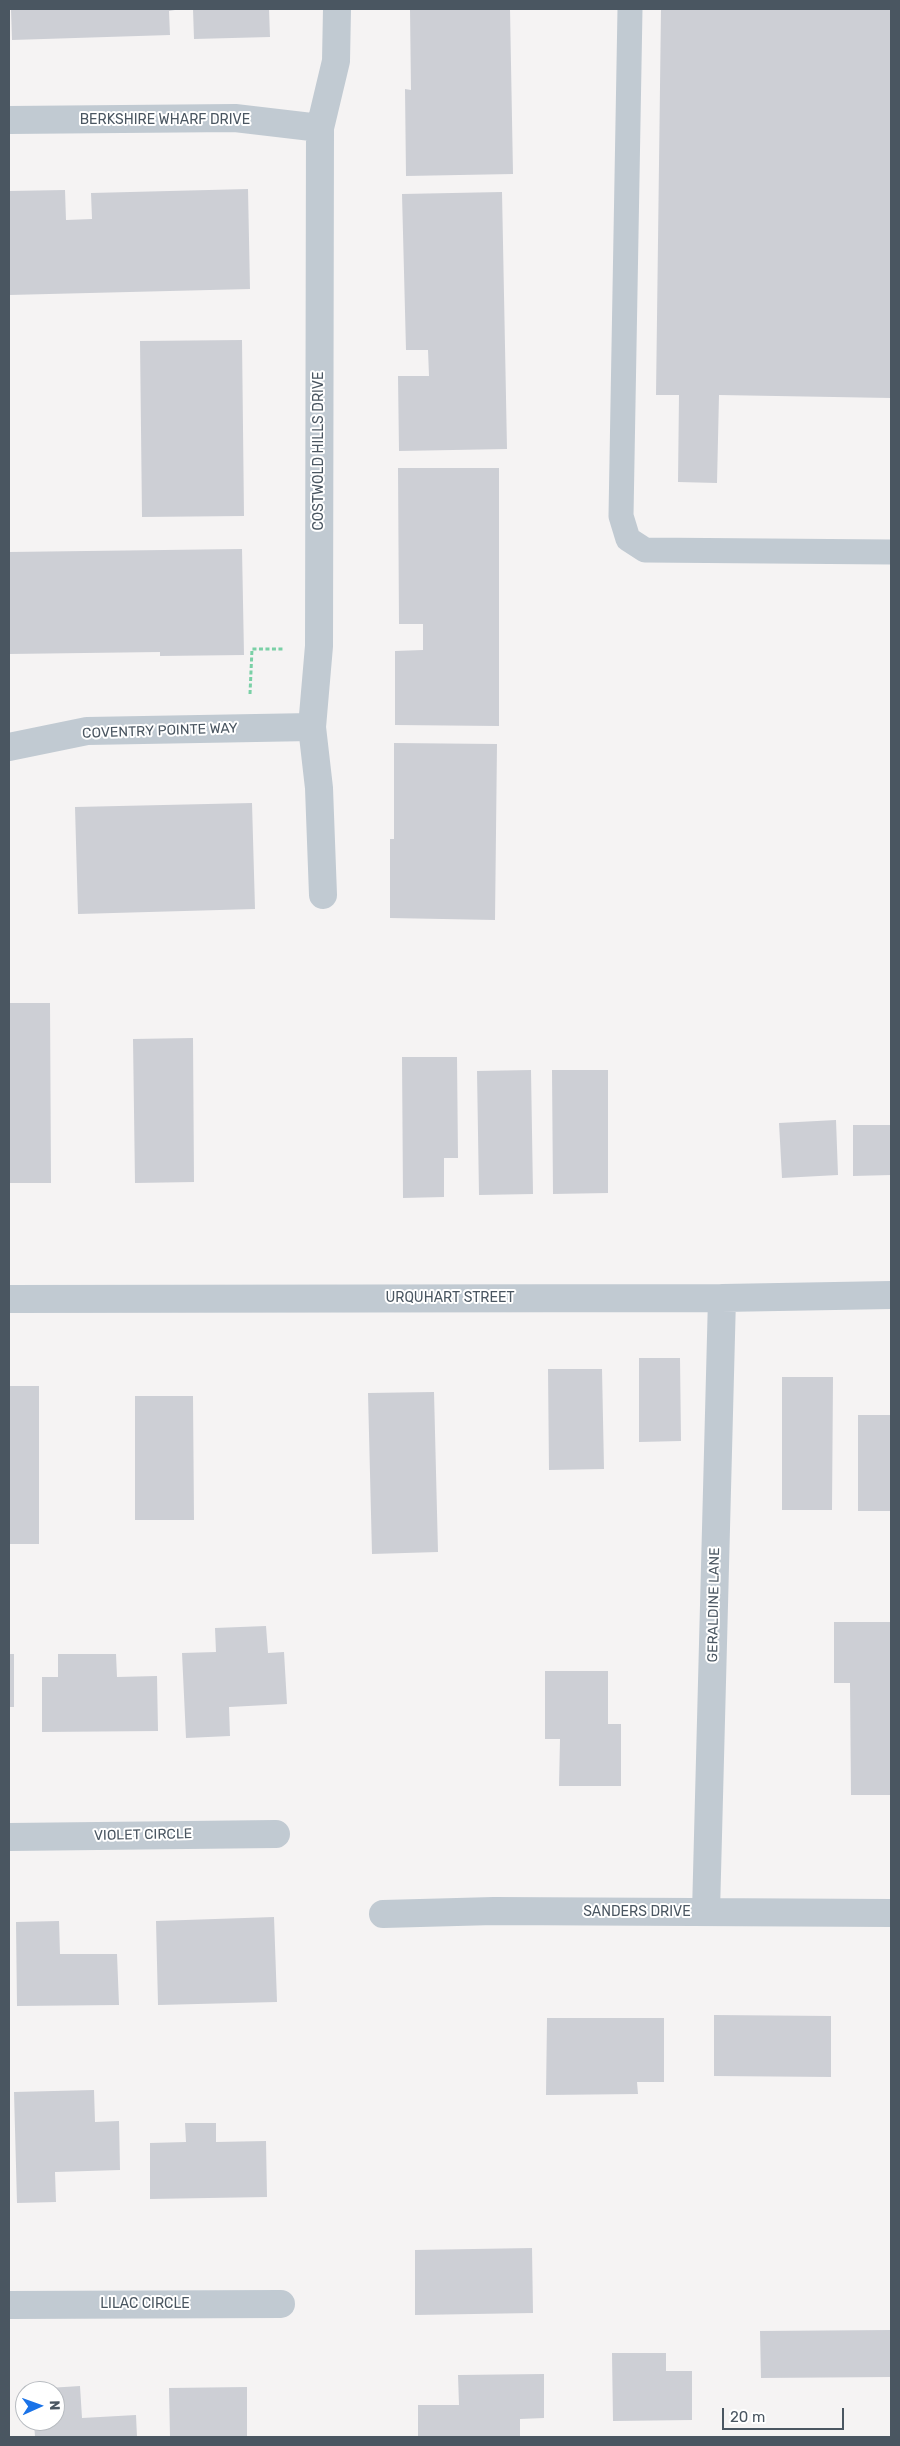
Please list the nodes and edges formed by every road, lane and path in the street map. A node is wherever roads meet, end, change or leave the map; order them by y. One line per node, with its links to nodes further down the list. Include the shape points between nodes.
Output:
1 (337, 9): 4 (street, COSTWOLD HILLS DRIVE, via 336,61)
2 (630, 9): 5 (lane, via 621,516 628,539 645,550)
3 (9, 120): 4 (street, BERKSHIRE WHARF DRIVE, via 235,118)
4 (320, 128): 8 (street, COSTWOLD HILLS DRIVE, via 319,646)
5 (891, 552)
6 (291, 649): 7 (path, via 252,649)
7 (250, 697)
8 (312, 727): 9 (street, COVENTRY POINTE WAY, via 87,731); 10 (street, COSTWOLD HILLS DRIVE, via 319,788)
9 (9, 747)
10 (323, 895)
11 (891, 1295): 12 (street, URQUHART STREET)
12 (722, 1298): 13 (street, URQUHART STREET); 16 (street, GERALDINE LANE)
13 (9, 1299)
14 (276, 1834): 15 (street, VIOLET CIRCLE)
15 (9, 1837)
16 (706, 1912): 17 (street, SANDERS DRIVE); 18 (street, SANDERS DRIVE)
17 (891, 1913)
18 (383, 1914)
19 (280, 2304): 20 (street, LILAC CIRCLE)
20 (9, 2305)

